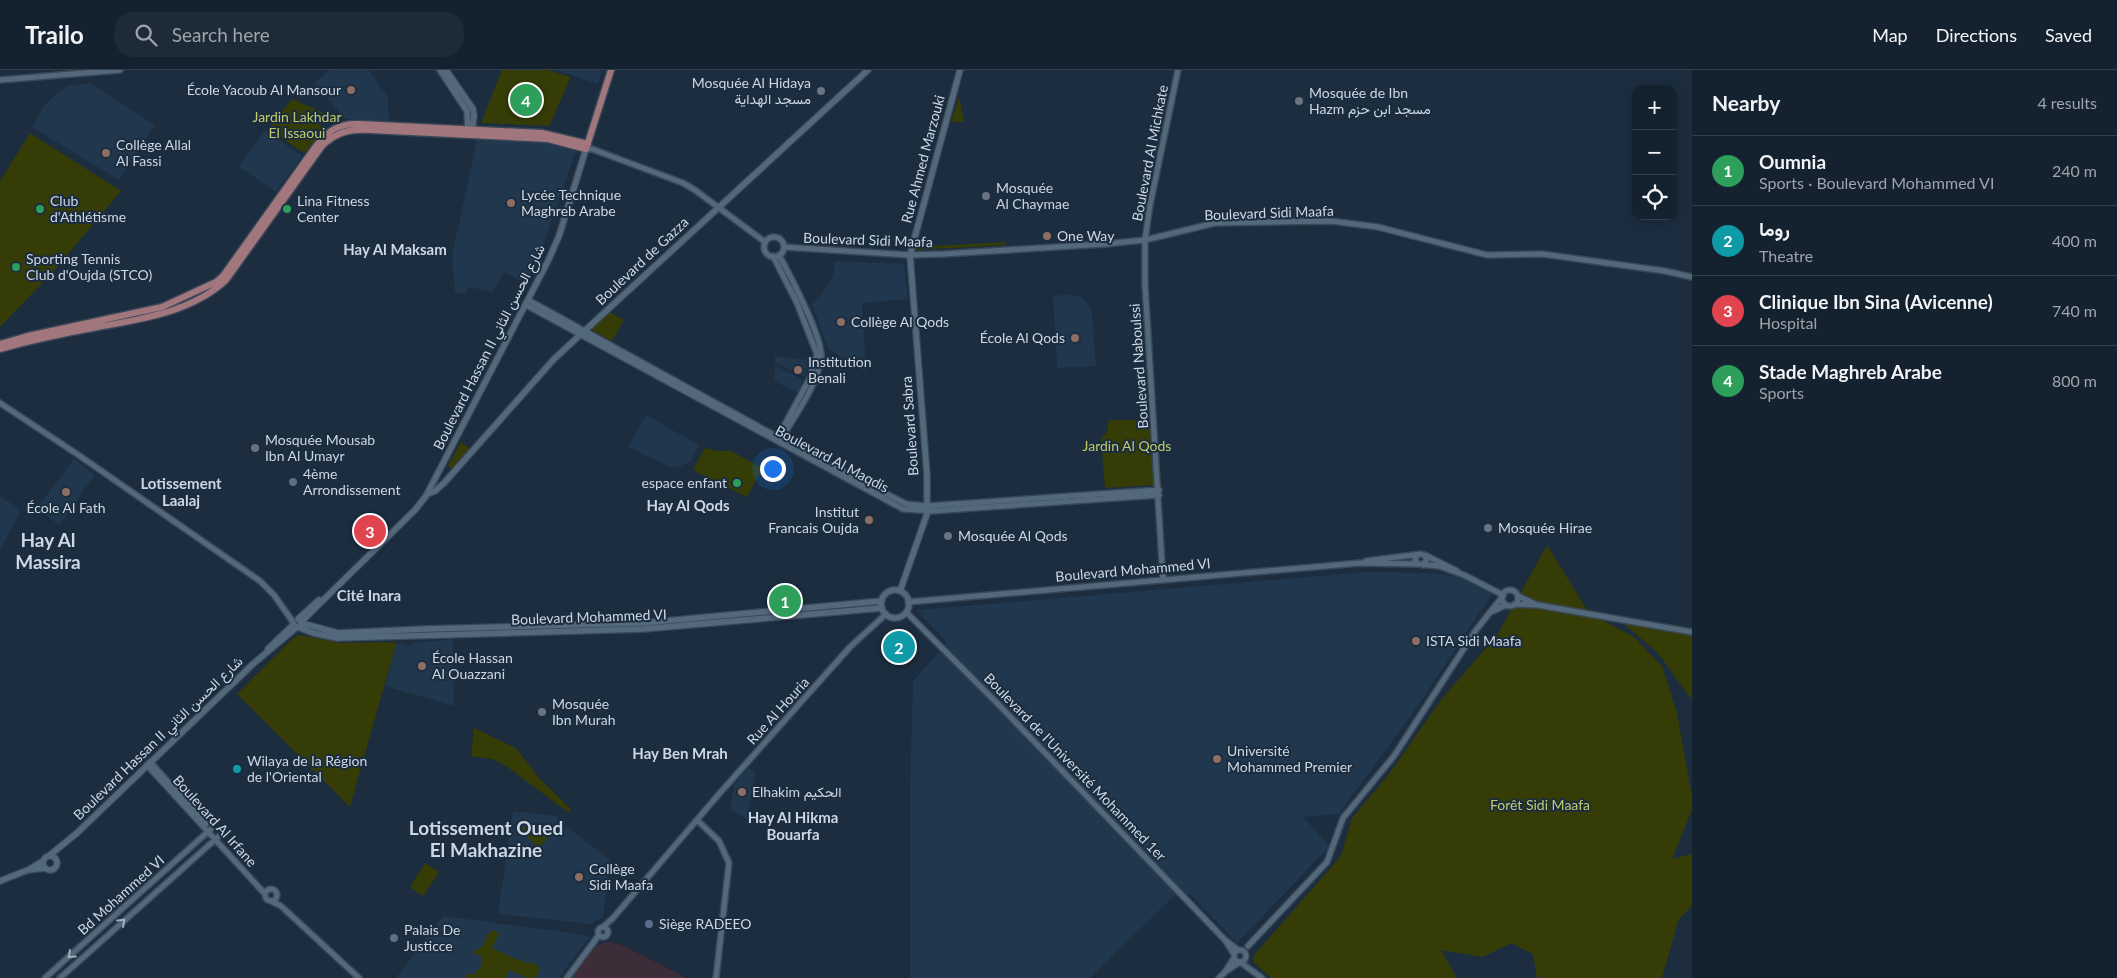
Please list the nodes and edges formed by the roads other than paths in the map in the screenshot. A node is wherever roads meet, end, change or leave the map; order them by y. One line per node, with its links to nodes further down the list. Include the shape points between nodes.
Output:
1 (120, 70): 8 (street)
2 (440, 70): 9 (main road, via 467,111)
3 (446, 70): 9 (main road, via 473,109)
4 (611, 70): 10 (main road, Boulevard Hassan II شارع الحسن الثاني)
5 (868, 70): 11 (main road, Boulevard de Gazza)
6 (960, 70): 15 (main road, Rue Ahmed Marzouki)
7 (1178, 70): 12 (street, Boulevard Al Michkate)
8 (0, 80)
9 (470, 132): 10 (main road, via 542,133); 20 (main road, via 360,124 338,126 316,146 216,282 166,306)
10 (589, 147): 11 (street, via 683,183); 18 (main road, Boulevard Hassan II شارع الحسن الثاني, via 559,236)
11 (718, 207): 13 (street); 19 (main road, Boulevard de Gazza)
12 (1145, 240): 15 (street, Boulevard Sidi Maafa); 17 (street, Boulevard Sidi Maafa, via 1214,223 1332,221 1378,227 1486,255 1542,254); 25 (street, Boulevard Naboulssi)
13 (765, 242): 14 (street, via 777,237); 16 (street, via 766,252)
14 (784, 247): 15 (street, Boulevard Sidi Maafa); 16 (street)
15 (910, 255): 27 (main road, Boulevard Sabra)
16 (776, 256): 22 (street, via 817,354 810,378)
17 (1692, 277)
18 (527, 303): 19 (street, Boulevard Al Maqdis); 23 (main road, Boulevard Hassan II شارع الحسن الثاني)
19 (582, 333): 22 (street, Boulevard Al Maqdis); 24 (main road, Boulevard de Gazza, via 548,365)
20 (2, 346)
21 (0, 403): 45 (street, Boulevard Mohammed VI, via 260,580)
22 (779, 440): 27 (street, Boulevard Al Maqdis, via 868,488 902,503)
23 (442, 467): 24 (main road); 26 (main road, Boulevard Hassan II شارع الحسن الثاني)
24 (453, 473): 26 (main road, Boulevard de Gazza, via 435,491)
25 (1159, 493): 27 (street, Boulevard Al Maqdis); 33 (street, Boulevard Naboulssi)
26 (427, 494): 45 (main road, Boulevard Hassan II شارع الحسن الثاني, via 415,510)
27 (927, 509): 34 (main road, Boulevard Sabra)
28 (1424, 554): 29 (street, Boulevard Mohammed VI); 31 (street, via 1427,559); 32 (street, Boulevard Mohammed VI)
29 (1417, 555): 30 (street, Boulevard Mohammed VI); 31 (street, via 1415,560)
30 (1360, 563): 31 (street, Boulevard Mohammed VI); 33 (street, Boulevard Mohammed VI)
31 (1420, 564): 32 (street, Boulevard Mohammed VI, via 1439,566)
32 (1464, 575): 35 (street, Boulevard Mohammed VI)
33 (1164, 580): 37 (street, Boulevard Mohammed VI)
34 (900, 592): 37 (main road); 39 (main road, via 888,593)
35 (1504, 594): 36 (street, via 1513,591); 40 (street); 44 (street)
36 (1518, 596): 38 (street); 41 (street)
37 (908, 602): 42 (main road)
38 (1515, 604): 40 (street); 41 (street)
39 (882, 605): 43 (main road); 45 (main road, Boulevard Mohammed VI, via 633,623 338,633)
40 (1506, 605): 44 (street)
41 (1538, 605): 46 (street)
42 (906, 612): 43 (main road, via 897,618); 62 (street, Boulevard de l'Université Mohammed 1er)
43 (886, 614): 48 (street, Rue Al Houria, via 850,647)
44 (1488, 614): 62 (street, via 1394,756 1343,818 1328,862)
45 (297, 623): 47 (main road, Boulevard Hassan II شارع الحسن الثاني, via 274,641)
46 (1692, 632)
47 (149, 763): 49 (street, Boulevard Al Irfane); 51 (main road, Boulevard Hassan II شارع الحسن الثاني)
48 (697, 820): 60 (street, Rue Al Houria); 70 (street, via 719,840 729,863)
49 (210, 830): 50 (street, Boulevard Al Irfane); 66 (street, Bd Mohammed VI, one-way to 66)
50 (217, 838): 58 (street, Boulevard Al Irfane); 67 (street, Bd Mohammed VI, one-way to 50)
51 (65, 843): 52 (main road, Boulevard Hassan II شارع الحسن الثاني); 53 (main road, Boulevard Hassan II شارع الحسن الثاني)
52 (50, 855): 53 (main road); 54 (main road)
53 (57, 860): 55 (main road, via 54,869)
54 (43, 861): 55 (main road); 56 (main road)
55 (45, 868): 56 (main road)
56 (28, 870): 57 (main road)
57 (0, 881)
58 (266, 892): 59 (street, via 267,900); 59 (street, via 275,891)
59 (273, 899): 68 (street)
60 (605, 929): 61 (street, Rue Al Houria, via 607,934); 61 (street, Rue Al Houria, via 599,930)
61 (601, 936): 69 (street)
62 (1239, 953): 63 (street, Boulevard de l'Université Mohammed 1er); 63 (street, via 1244,960); 64 (street); 65 (street)
63 (1240, 962): 64 (street); 65 (street, Boulevard de l'Université Mohammed 1er)
64 (1225, 972): 71 (street)
65 (1257, 973): 72 (street)
66 (46, 978)
67 (60, 978)
68 (359, 978)
69 (567, 978)
70 (716, 978)
71 (1219, 978)
72 (1262, 978)

